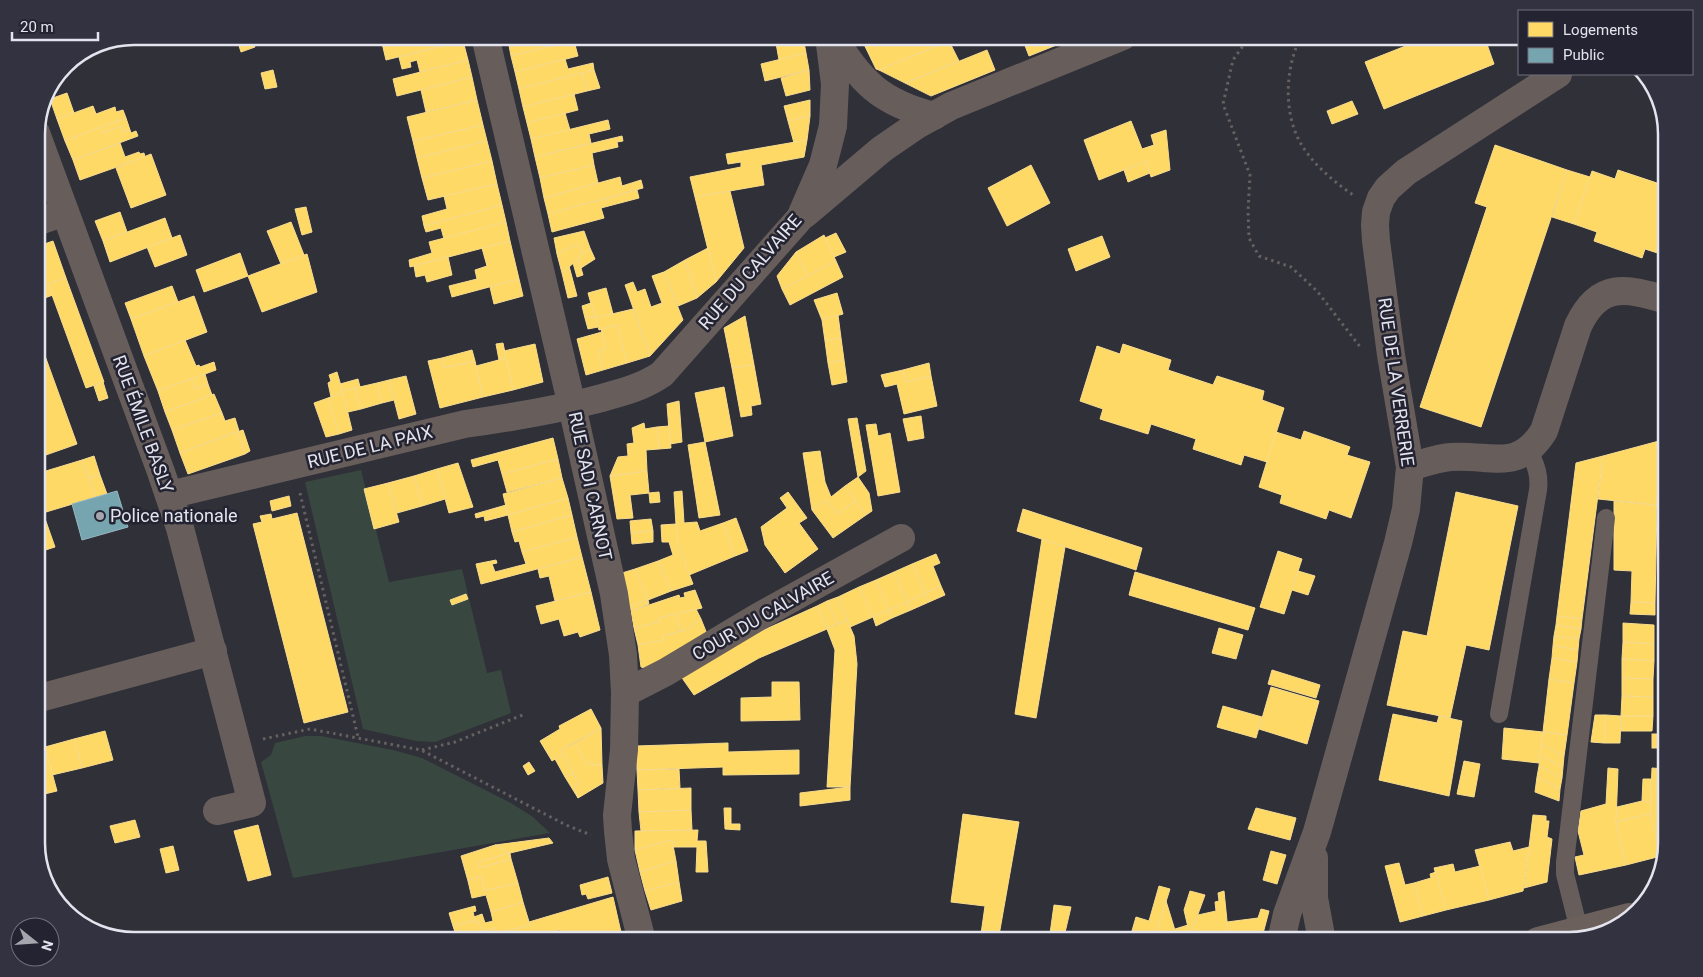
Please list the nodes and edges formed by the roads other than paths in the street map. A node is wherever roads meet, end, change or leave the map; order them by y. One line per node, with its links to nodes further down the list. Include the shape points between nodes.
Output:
1 (487, 45): 12 (street, RUE SADI CARNOT)
2 (832, 45): 9 (street, RUE DU CALVAIRE, via 835,84 833,126 823,166)
3 (837, 45): 6 (street, RUE DU CALVAIRE, via 856,71 878,92 901,106)
4 (1101, 45): 6 (street, via 951,106)
5 (1556, 75): 14 (street, RUE DE LA VERRERIE, via 1406,172 1381,198 1376,212 1376,241)
6 (934, 116): 9 (street, via 882,149)
7 (45, 158): 8 (street, RUE ÉMILE BASLY)
8 (65, 212): 10 (street); 15 (street, RUE ÉMILE BASLY)
9 (800, 218): 12 (street, RUE DU CALVAIRE, via 662,374 638,388)
10 (45, 219)
11 (1658, 298): 13 (street, via 1620,290 1591,304 1578,326 1544,431)
12 (572, 406): 15 (street, RUE DE LA PAIX, via 465,424); 19 (street, RUE SADI CARNOT, via 614,594)
13 (1529, 450): 14 (street, via 1508,459 1452,457); 21 (lane, via 1537,467 1538,490)
14 (1410, 467): 23 (street, RUE DE LA VERRERIE, via 1406,509 1398,543)
15 (170, 495): 18 (street, RUE ÉMILE BASLY)
16 (1606, 518): 24 (lane, via 1564,862 1565,874)
17 (901, 538): 19 (street, COUR DU CALVAIRE)
18 (213, 651): 20 (street); 22 (street, RUE ÉMILE BASLY, via 252,803)
19 (625, 693): 25 (street, RUE SADI CARNOT, via 624,750 617,815 619,847)
20 (45, 697)
21 (1499, 714)
22 (217, 811)
23 (1317, 832): 26 (street, RUE DE LA VERRERIE); 27 (street, RUE DE LA VERRERIE, via 1314,898)
24 (1593, 929)
25 (640, 932)
26 (1283, 932)
27 (1320, 932)

